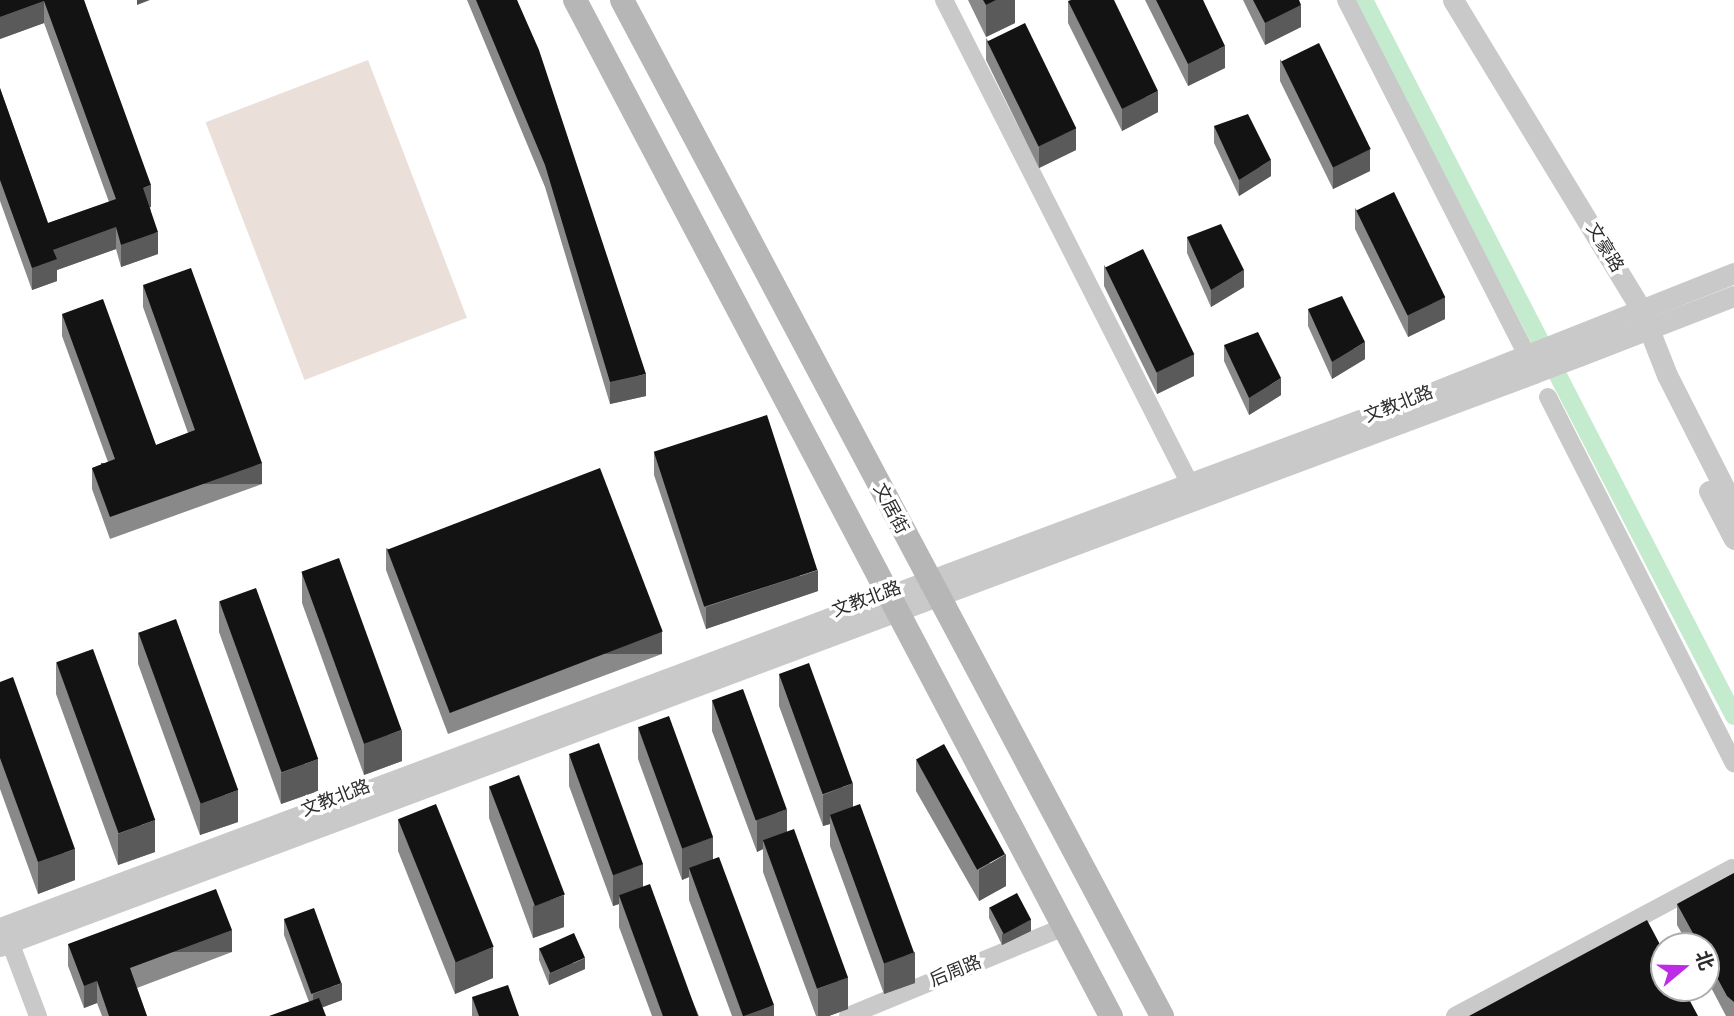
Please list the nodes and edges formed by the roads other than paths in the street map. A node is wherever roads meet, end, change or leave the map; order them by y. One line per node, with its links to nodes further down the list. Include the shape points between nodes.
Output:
1 (575, 0): 15 (main road)
2 (622, 0): 14 (main road, 文居街)
3 (943, 0): 11 (street)
4 (1346, 0): 9 (street)
5 (1453, 0): 8 (street, 文豪路)
6 (1734, 272): 8 (street, 文教北路)
7 (1734, 296): 8 (street, 文教北路)
8 (1638, 322): 9 (street, 文教北路, bridge); 12 (street, 文豪路); 13 (street, 文豪路)
9 (1527, 358): 11 (street, 文教北路); 14 (street, 文教北路)
10 (1548, 397): 16 (street)
11 (1190, 484): 14 (street, 文教北路)
12 (1734, 508)
13 (1734, 539)
14 (932, 587): 15 (street, 文教北路); 23 (main road, 文居街)
15 (893, 601): 18 (main road); 19 (street, 文教北路)
16 (1734, 764)
17 (1732, 868): 24 (street)
18 (1064, 927): 21 (street, 后周路); 22 (main road)
19 (3, 932): 20 (street)
20 (38, 1016)
21 (848, 1016)
22 (1111, 1016)
23 (1162, 1016)
24 (1455, 1016)

